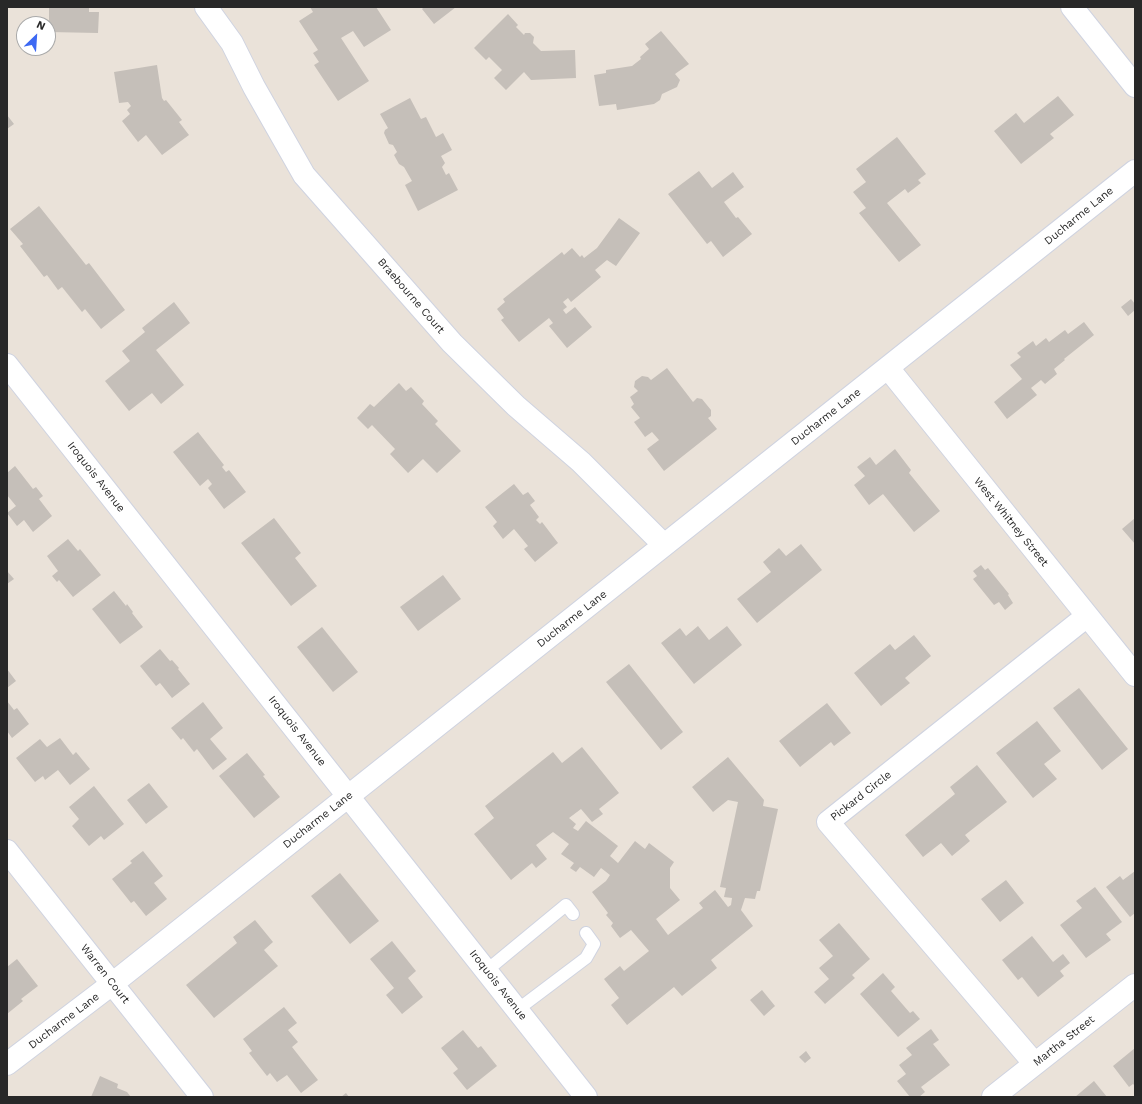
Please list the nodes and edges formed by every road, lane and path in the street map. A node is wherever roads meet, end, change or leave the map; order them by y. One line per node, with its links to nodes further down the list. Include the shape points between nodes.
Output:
1 (206, 7): 7 (street, Braebourne Court, via 232,43 304,175 452,343 516,406 581,462)
2 (1072, 7): 3 (street)
3 (1135, 86)
4 (1135, 171): 6 (street, Ducharme Lane)
5 (7, 365): 10 (street, Iroquois Avenue)
6 (888, 368): 7 (street, Ducharme Lane); 8 (street, West Whitney Street)
7 (664, 546): 10 (street, Ducharme Lane)
8 (1087, 616): 9 (street, West Whitney Street); 19 (street, Pickard Circle, via 828,822)
9 (1135, 675)
10 (348, 796): 14 (street, Iroquois Avenue); 15 (street, Ducharme Lane)
11 (7, 851): 15 (street, Warren Court)
12 (573, 914): 14 (lane, via 566,905)
13 (586, 933): 17 (lane, via 594,944 586,958)
14 (486, 971): 17 (street, Iroquois Avenue)
15 (112, 984): 18 (street, Ducharme Lane); 20 (street, Warren Court)
16 (1135, 985): 19 (street, Martha Street)
17 (517, 1010): 21 (street, Iroquois Avenue)
18 (7, 1064)
19 (1035, 1064): 22 (street, Martha Street)
20 (202, 1097)
21 (586, 1097)
22 (993, 1097)

